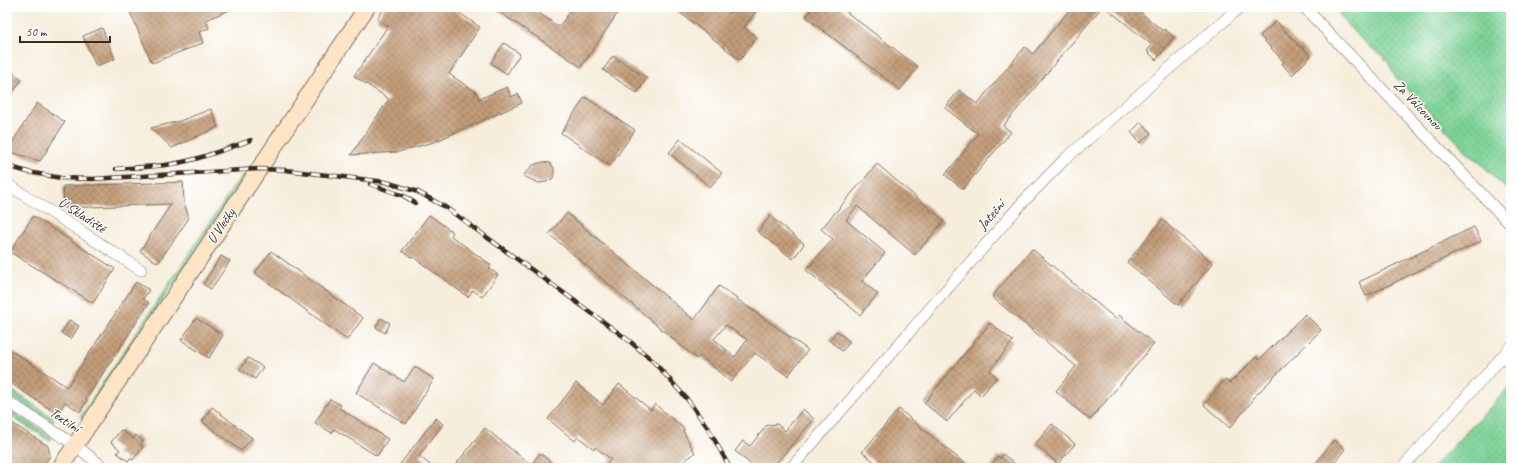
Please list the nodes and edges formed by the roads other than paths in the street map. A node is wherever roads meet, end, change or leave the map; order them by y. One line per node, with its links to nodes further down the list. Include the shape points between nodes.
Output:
1 (367, 7): 9 (street, U Vlečky)
2 (1240, 7): 12 (street, Jateční, via 1064,160 1022,203)
3 (1304, 7): 5 (street, Za Válcovnou)
4 (7, 184): 6 (street, U Skladiště)
5 (1511, 225)
6 (140, 270)
7 (1511, 348): 13 (street)
8 (7, 401): 9 (street, Textilní)
9 (75, 445): 10 (street, U Vlečky); 11 (street, Textilní)
10 (60, 468)
11 (104, 468)
12 (791, 468)
13 (1402, 468)

